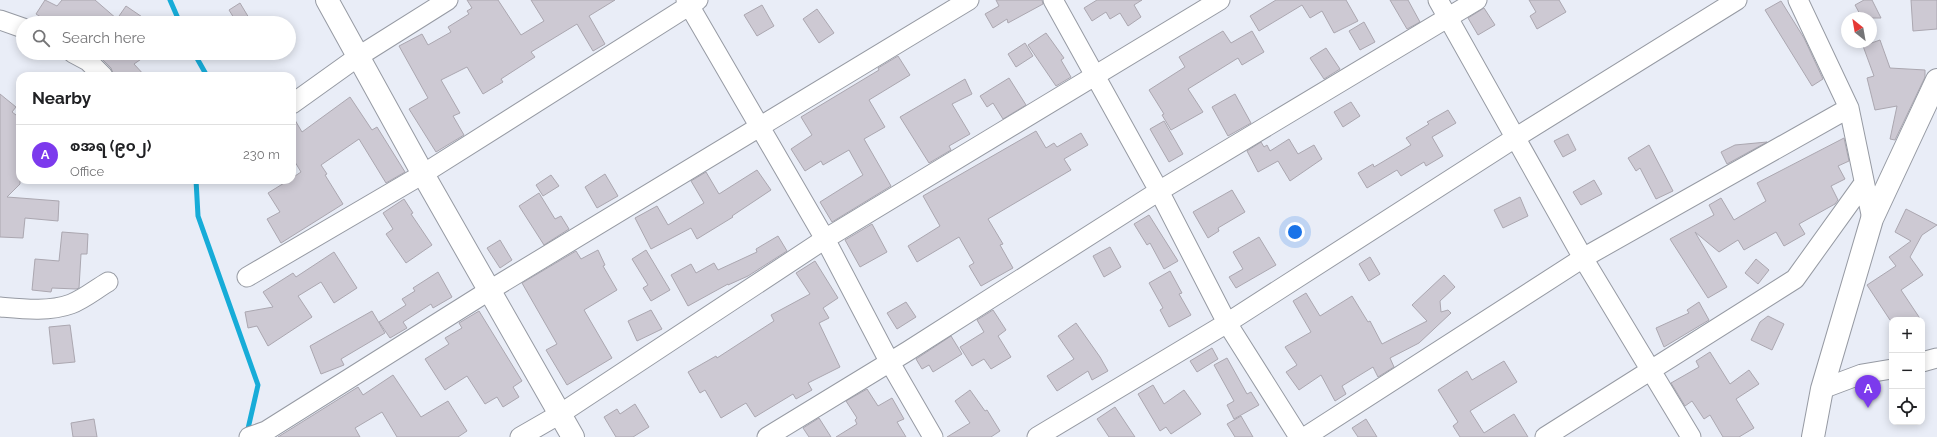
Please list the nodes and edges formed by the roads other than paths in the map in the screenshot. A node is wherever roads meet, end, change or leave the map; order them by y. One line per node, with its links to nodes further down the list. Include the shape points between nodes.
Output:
1 (327, 0): 14 (street)
2 (448, 0): 14 (street)
3 (968, 0): 21 (street)
4 (1053, 0): 17 (street)
5 (1220, 0): 17 (street)
6 (1438, 0): 11 (street)
7 (1477, 0): 11 (street)
8 (1737, 0): 22 (street)
9 (1798, 0): 20 (street)
10 (691, 2): 21 (street); 23 (street)
11 (1449, 18): 22 (street); 25 (street)
12 (0, 20): 13 (street)
13 (16, 26)
14 (359, 56): 19 (street); 23 (street)
15 (86, 60): 16 (street)
16 (99, 72)
17 (1095, 77): 25 (street); 27 (street)
18 (1937, 80): 26 (street)
19 (296, 101)
20 (1849, 108): 24 (street); 28 (street)
21 (760, 127): 27 (street); 31 (street)
22 (1515, 138): 28 (street); 33 (street)
23 (423, 174): 29 (street); 31 (street)
24 (1864, 183): 26 (street); 38 (street, via 1795,279)
25 (1159, 192): 33 (street); 35 (street)
26 (1872, 219): 39 (street)
27 (825, 239): 35 (street); 40 (street)
28 (1583, 258): 38 (street); 48 (street)
29 (248, 277)
30 (108, 282): 32 (street, via 72,303 58,307)
31 (490, 290): 40 (street); 41 (street)
32 (0, 307)
33 (1227, 323): 46 (street); 47 (street)
34 (1937, 358): 36 (street)
35 (889, 361): 44 (street); 45 (street)
36 (1925, 361)
37 (1889, 370): 39 (street, via 1862,374)
38 (1651, 371): 49 (street); 50 (street)
39 (1822, 389): 51 (street)
40 (560, 414): 42 (street); 43 (street)
41 (257, 434)
42 (520, 437)
43 (573, 437)
44 (767, 437)
45 (933, 437)
46 (1038, 437)
47 (1299, 437)
48 (1305, 437)
49 (1545, 437)
50 (1691, 437)
51 (1813, 437)

